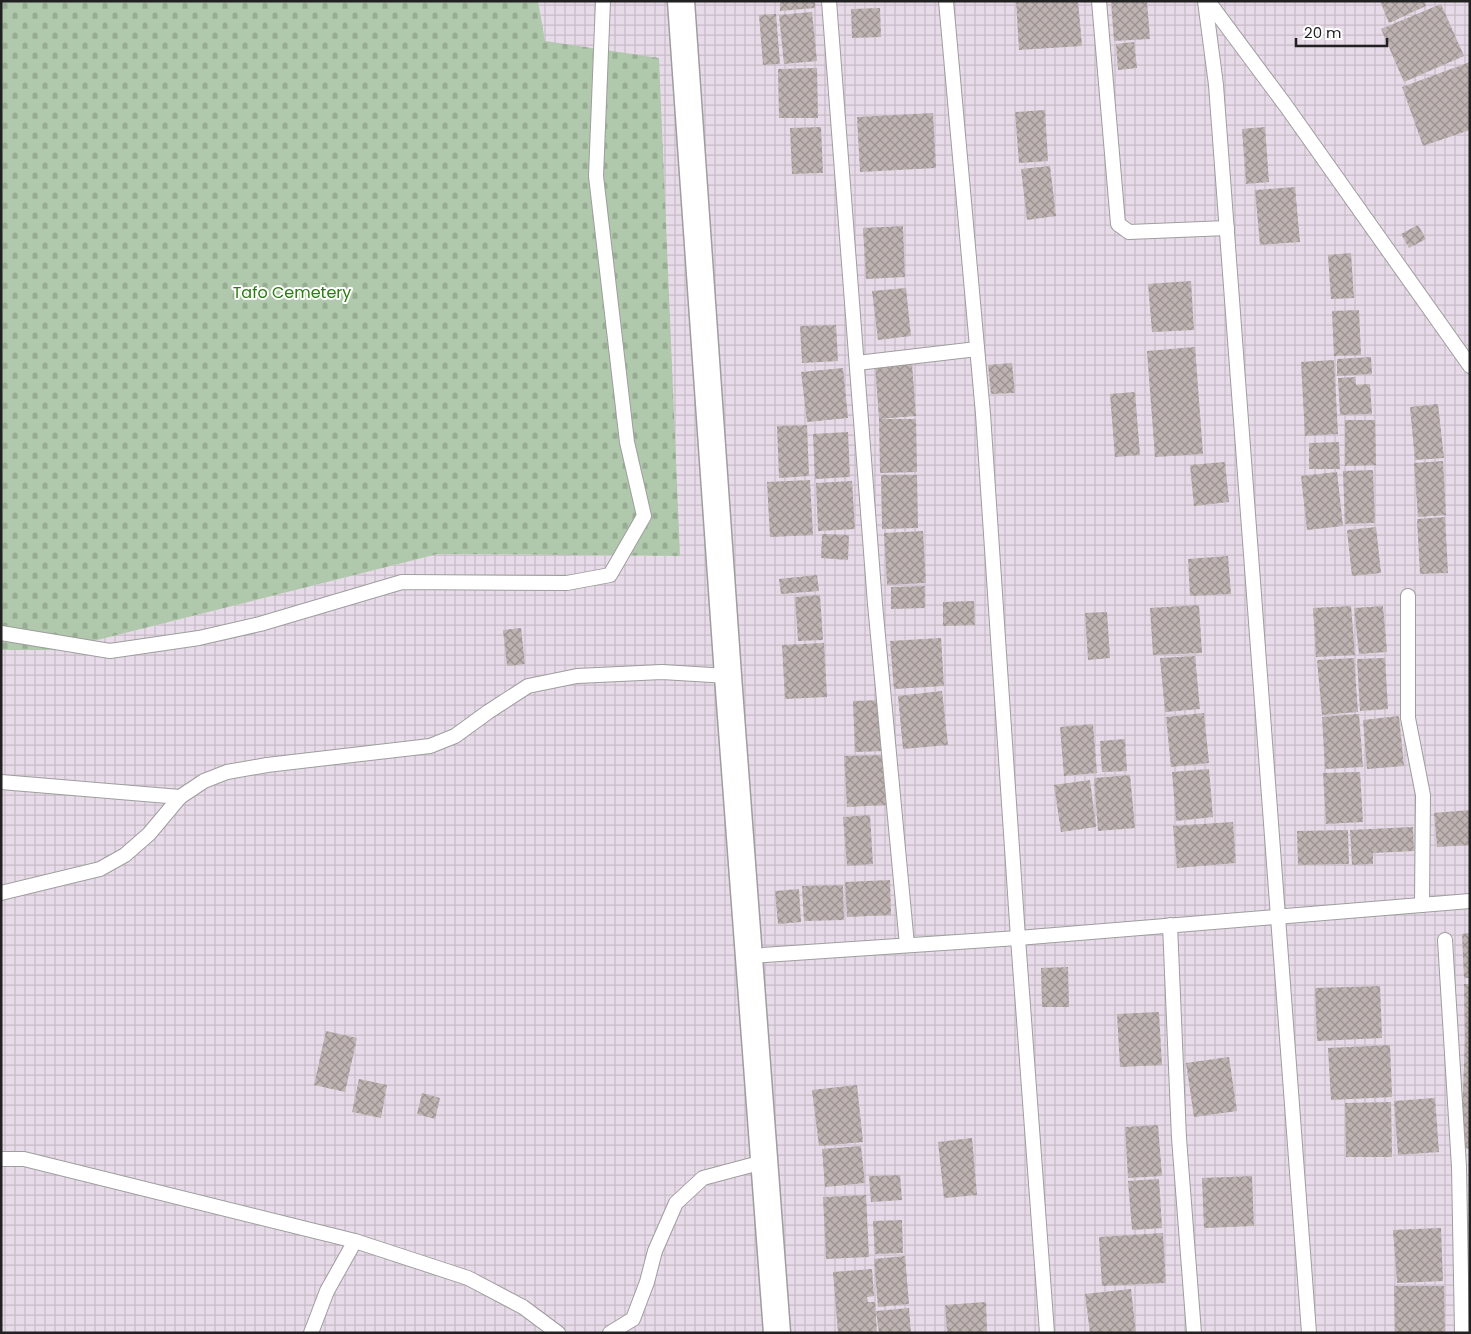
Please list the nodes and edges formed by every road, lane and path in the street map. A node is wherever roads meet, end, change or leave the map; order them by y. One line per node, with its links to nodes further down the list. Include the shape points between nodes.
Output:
1 (603, 1): 12 (lane, via 596,176 627,442 644,516 610,575 567,583 402,582 260,624 199,638 110,651)
2 (680, 1): 13 (street)
3 (829, 1): 9 (lane)
4 (946, 1): 8 (lane)
5 (1099, 1): 7 (lane, via 1118,224 1129,232)
6 (1206, 1): 7 (lane); 10 (lane, via 1286,106)
7 (1227, 228): 19 (lane)
8 (978, 349): 9 (lane); 21 (lane)
9 (857, 363): 23 (lane, via 875,604)
10 (1470, 366)
11 (1408, 596): 18 (lane, via 1408,718 1423,795)
12 (1, 633)
13 (728, 676): 15 (lane, via 662,672 586,676 528,686 455,736 430,746 226,772); 24 (street)
14 (1, 782): 15 (lane)
15 (180, 796): 16 (lane, via 149,834 125,855 100,869)
16 (1, 893)
17 (1470, 902): 18 (lane)
18 (1422, 905): 19 (lane)
19 (1277, 916): 20 (lane); 36 (lane)
20 (1170, 925): 21 (lane); 35 (lane, via 1179,1138)
21 (1018, 938): 23 (lane); 34 (lane)
22 (1445, 940): 27 (lane)
23 (907, 945): 24 (lane)
24 (749, 956): 26 (street)
25 (1, 1159): 28 (lane, via 24,1160)
26 (763, 1162): 29 (lane, via 703,1178 676,1204 655,1251); 33 (street)
27 (1464, 1166): 37 (lane)
28 (355, 1240): 30 (lane, via 327,1291); 31 (lane, via 468,1278 523,1307)
29 (633, 1326): 32 (lane)
30 (311, 1333)
31 (558, 1333)
32 (610, 1333)
33 (777, 1333)
34 (1047, 1333)
35 (1194, 1333)
36 (1310, 1333)
37 (1462, 1333)

